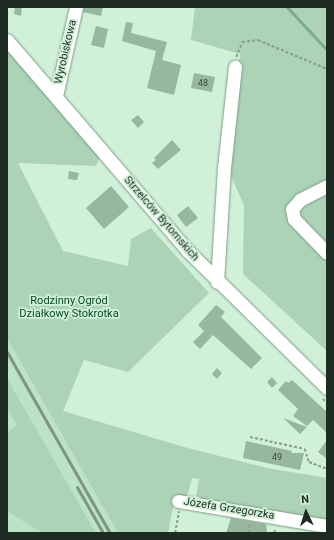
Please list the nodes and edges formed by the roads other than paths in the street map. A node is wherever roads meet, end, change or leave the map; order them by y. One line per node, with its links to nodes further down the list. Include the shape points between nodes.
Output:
1 (76, 7): 4 (street, Wyrobiskowa)
2 (7, 40): 4 (street, Strzelców Bytomskich)
3 (235, 67): 7 (street, via 224,168)
4 (56, 96): 7 (street, Strzelców Bytomskich)
5 (327, 186): 6 (street, via 300,200 292,209 294,219)
6 (327, 253)
7 (217, 282): 8 (street, Strzelców Bytomskich)
8 (327, 388)
9 (180, 501): 10 (street, Józefa Grzegorzka)
10 (327, 526)

